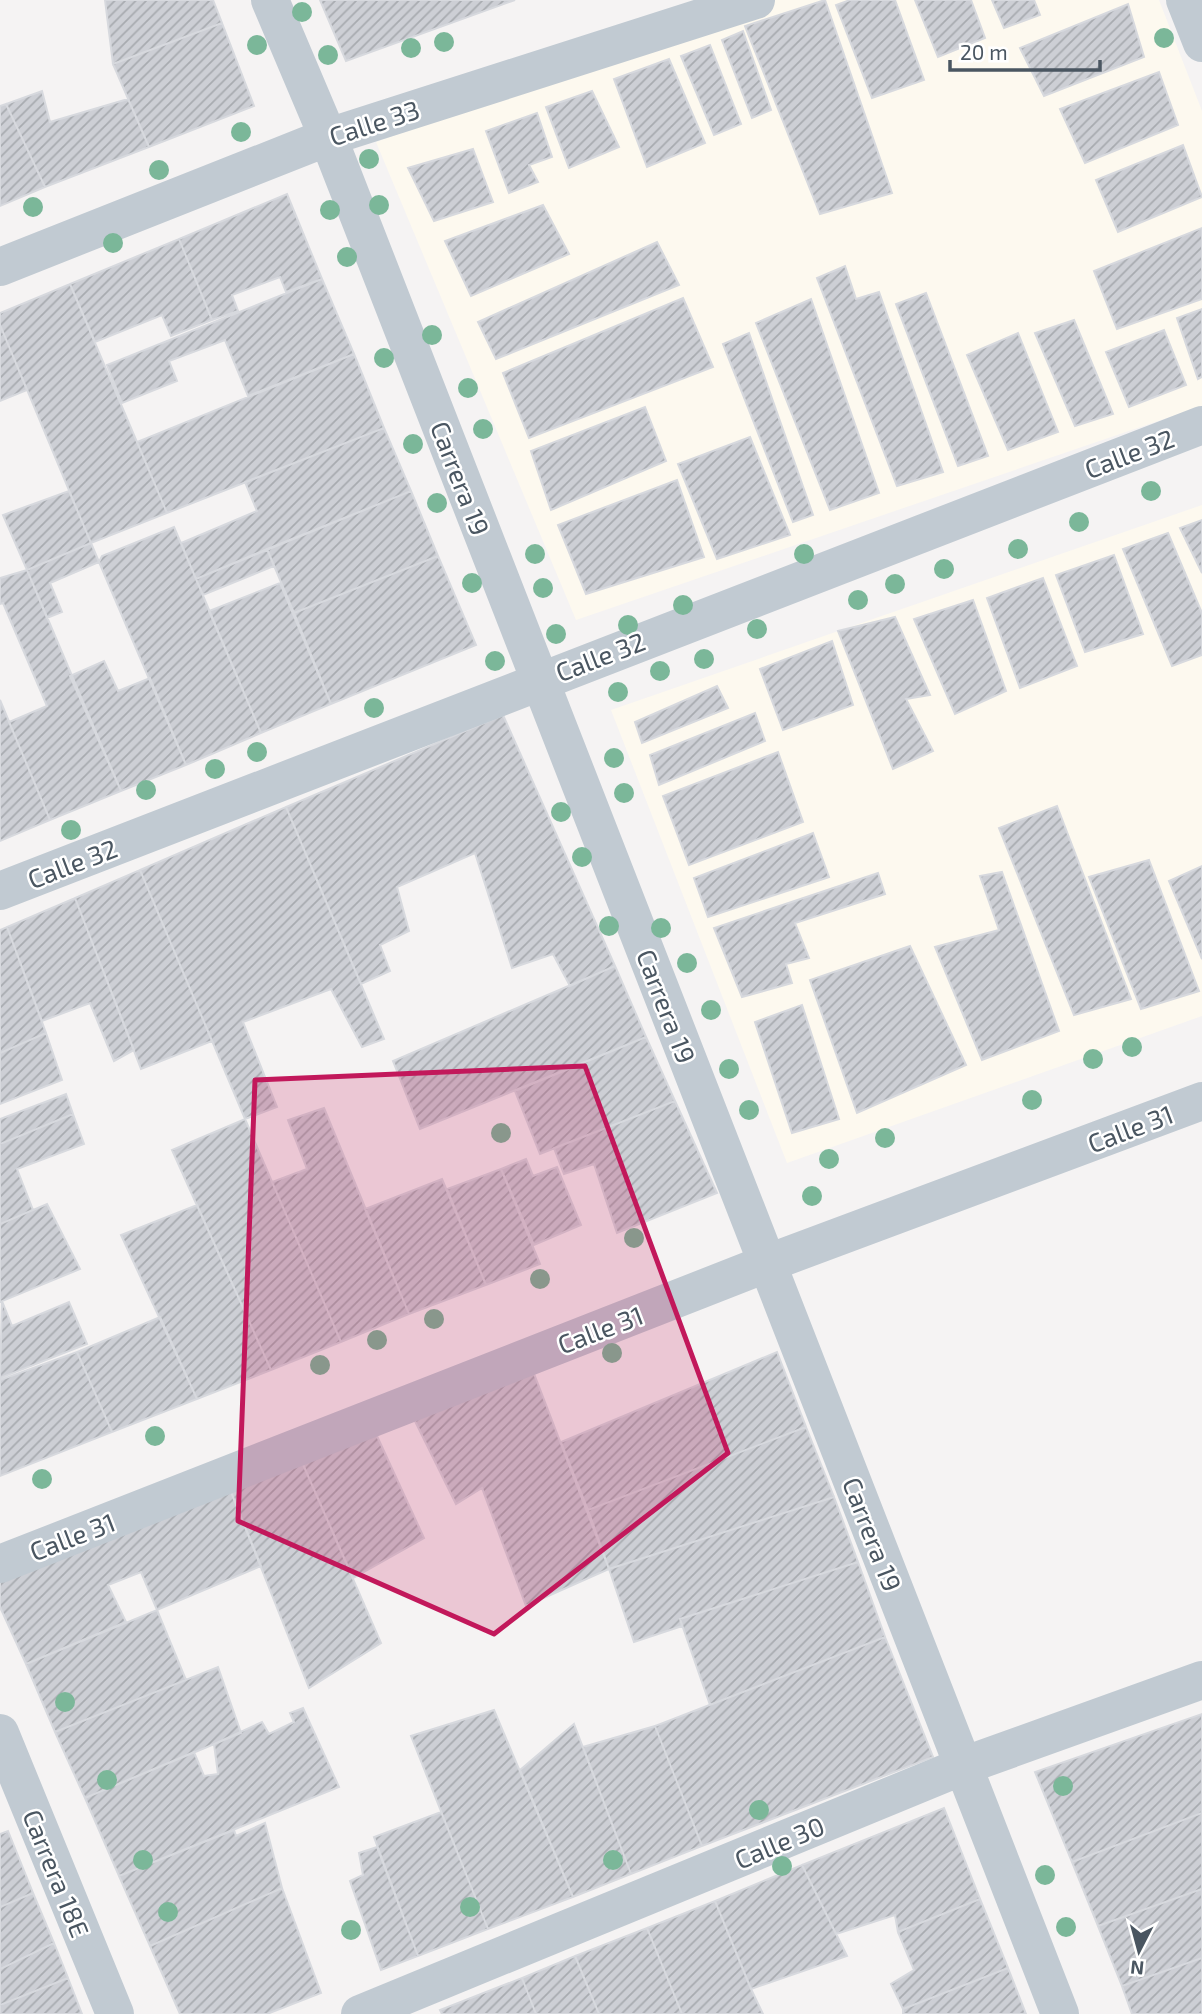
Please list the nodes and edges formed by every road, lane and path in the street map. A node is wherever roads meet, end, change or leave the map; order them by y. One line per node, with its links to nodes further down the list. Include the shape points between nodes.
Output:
1 (270, 0): 5 (street, Carrera 19)
2 (756, 0): 5 (street, Calle 33)
3 (1185, 0): 4 (street)
4 (1202, 43)
5 (328, 137): 6 (street, Calle 33); 8 (street, Carrera 19)
6 (0, 267)
7 (1202, 425): 8 (street, Calle 32)
8 (540, 680): 9 (street, Calle 32); 11 (street, Carrera 19)
9 (0, 891)
10 (1202, 1101): 11 (street, Calle 31)
11 (768, 1263): 12 (street, Calle 31); 15 (street, Carrera 19)
12 (0, 1564)
13 (1202, 1680): 15 (street, Calle 30)
14 (0, 1733): 16 (street, Carrera 18E)
15 (963, 1766): 17 (street, Calle 30); 18 (street, Carrera 19)
16 (115, 2014)
17 (360, 2014)
18 (1060, 2014)

